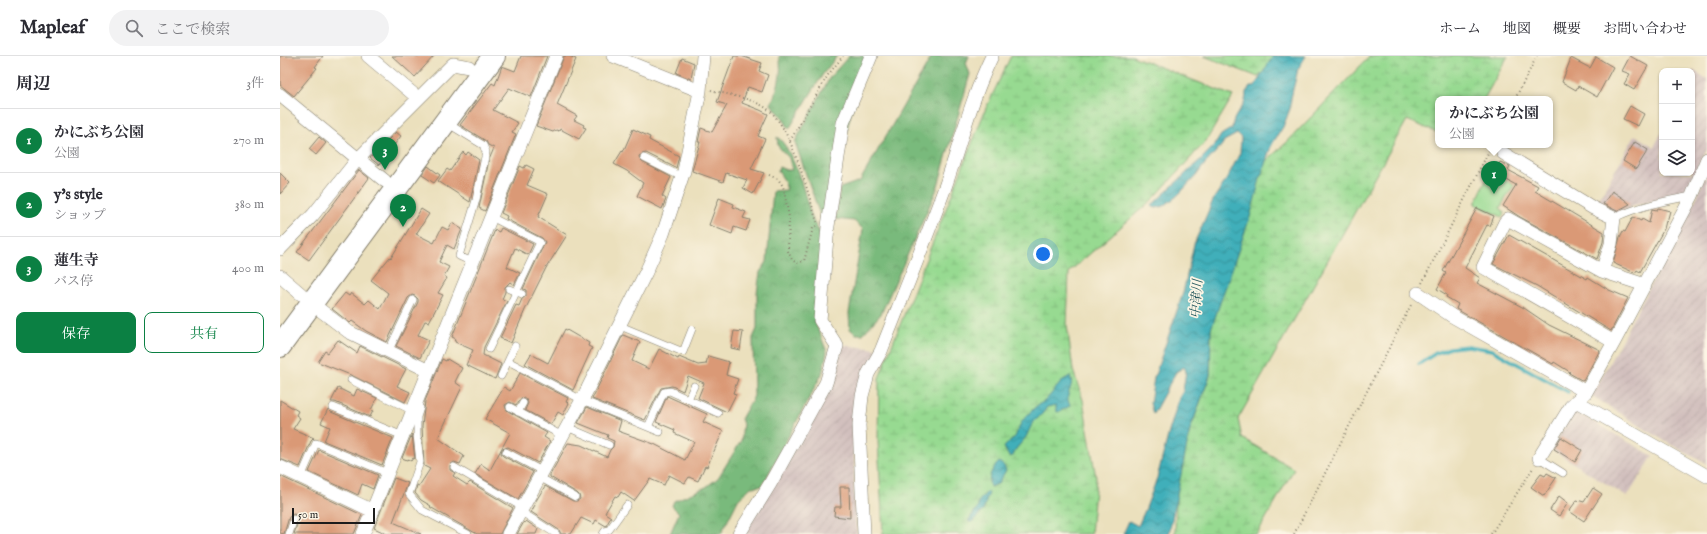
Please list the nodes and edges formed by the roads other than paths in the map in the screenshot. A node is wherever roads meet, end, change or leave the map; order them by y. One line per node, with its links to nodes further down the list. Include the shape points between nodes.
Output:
1 (368, 56): 11 (street)
2 (494, 56): 12 (highway)
3 (556, 56): 20 (street)
4 (613, 56): 9 (street)
5 (703, 56): 9 (street)
6 (871, 56): 83 (street, via 843,123 828,226 820,320 837,346 826,384)
7 (992, 56): 84 (street, via 968,114 944,189 881,351 868,374 862,396 859,425)
8 (474, 62): 11 (street, via 453,64); 18 (highway)
9 (700, 89): 17 (street)
10 (280, 95): 16 (street)
11 (418, 98): 16 (street)
12 (446, 122): 23 (lane, via 483,146 486,152 476,200 459,256); 30 (highway)
13 (1504, 153): 21 (street, via 1519,167)
14 (644, 158): 17 (lane)
15 (1707, 159): 19 (street)
16 (357, 160): 18 (street); 22 (street, via 313,214)
17 (682, 177): 33 (street, via 663,234)
18 (385, 181): 30 (highway)
19 (1692, 196): 21 (lane, via 1651,204); 26 (street)
20 (491, 217): 23 (street); 28 (lane, via 543,243)
21 (1614, 218): 24 (street, via 1611,244)
22 (280, 249)
23 (472, 262): 41 (street)
24 (1602, 270): 26 (street); 35 (street, via 1508,219 1483,267)
25 (280, 276): 30 (street)
26 (1645, 285): 35 (street)
27 (509, 289): 28 (lane)
28 (519, 293): 38 (lane, via 496,343)
29 (1418, 293): 45 (street, via 1452,316)
30 (306, 299): 32 (highway); 36 (highway); 39 (street, via 349,332)
31 (413, 300): 39 (lane)
32 (280, 322)
33 (618, 325): 34 (lane, via 683,352); 48 (street)
34 (692, 328)
35 (1614, 342): 45 (street)
36 (280, 346)
37 (515, 346): 40 (lane)
38 (489, 349)
39 (388, 352): 41 (street)
40 (508, 361): 42 (lane); 48 (lane)
41 (429, 371): 46 (street)
42 (500, 376)
43 (351, 380): 53 (lane)
44 (694, 386): 47 (lane)
45 (1586, 392): 49 (street)
46 (419, 396): 53 (street); 79 (lane, via 421,404 417,417 417,435 420,462 409,494 422,510)
47 (688, 399): 55 (lane); 56 (lane, via 670,390 664,392)
48 (582, 400): 56 (lane); 57 (street)
49 (1576, 401): 62 (street); 70 (street)
50 (523, 403): 54 (lane)
51 (510, 407): 54 (lane)
52 (333, 408): 59 (lane)
53 (413, 411): 59 (street)
54 (518, 412): 57 (lane, via 557,433)
55 (718, 412)
56 (648, 427): 58 (lane)
57 (564, 432): 60 (lane); 69 (street)
58 (660, 432)
59 (403, 436): 66 (street)
60 (609, 445)
61 (506, 452): 69 (lane)
62 (1539, 458): 68 (lane)
63 (468, 466): 67 (lane)
64 (280, 467): 71 (street)
65 (454, 467): 67 (lane)
66 (387, 473): 71 (lane, via 316,442); 75 (street)
67 (464, 473): 74 (lane)
68 (1563, 473)
69 (541, 474): 72 (lane); 74 (street)
70 (1707, 476)
71 (301, 477): 75 (street)
72 (575, 497)
73 (627, 505): 82 (lane, via 619,510 609,530)
74 (521, 509): 80 (street); 81 (lane)
75 (373, 511): 78 (street)
76 (294, 518): 77 (lane)
77 (289, 534)
78 (363, 534)
79 (468, 534)
80 (508, 534)
81 (556, 534)
82 (603, 534)
83 (739, 534)
84 (864, 534)

